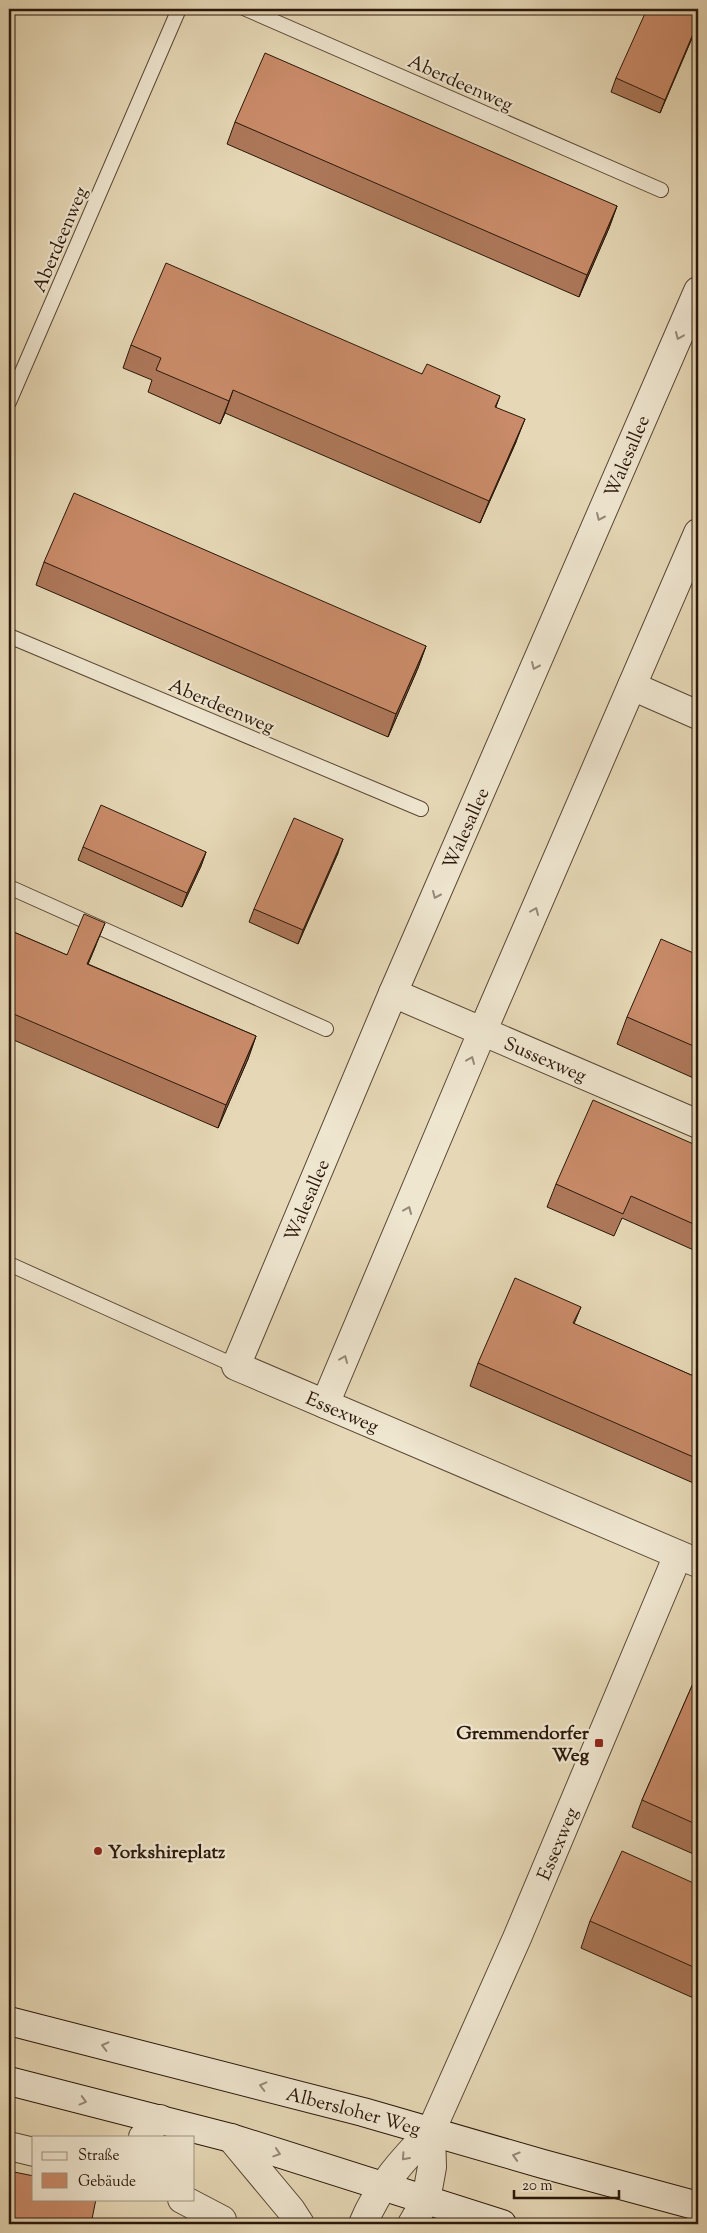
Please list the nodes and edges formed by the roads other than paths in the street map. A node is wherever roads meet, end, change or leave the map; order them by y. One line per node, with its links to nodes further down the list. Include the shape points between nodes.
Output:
1 (180, 9): 5 (lane, Aberdeenweg)
2 (246, 9): 3 (lane, Aberdeenweg)
3 (661, 190)
4 (695, 306): 12 (street, Walesallee, one-way to 12)
5 (9, 402)
6 (698, 533): 8 (street)
7 (9, 636): 10 (lane, Aberdeenweg)
8 (632, 686): 9 (street); 14 (street, one-way to 8)
9 (698, 715)
10 (421, 809)
11 (9, 887): 13 (lane)
12 (393, 993): 14 (street, Sussexweg); 17 (street, Walesallee)
13 (326, 1029)
14 (483, 1030): 15 (street, Sussexweg); 18 (street, one-way to 14)
15 (698, 1124)
16 (9, 1264): 17 (lane, Essexweg)
17 (236, 1366): 18 (street, Essexweg)
18 (326, 1404): 19 (street, Essexweg)
19 (688, 1559): 23 (street, Essexweg)
20 (9, 2021): 23 (street, Albersloher Weg, one-way to 20)
21 (9, 2081): 22 (street, one-way to 22)
22 (151, 2128): 24 (street)
23 (431, 2132): 27 (street, one-way to 27); 29 (street, via 432,2166); 30 (street, Albersloher Weg, one-way to 23)
24 (231, 2138): 27 (street, one-way to 27); 32 (street)
25 (9, 2146): 26 (street)
26 (32, 2152)
27 (382, 2186): 29 (street); 33 (street)
28 (184, 2200): 31 (street)
29 (426, 2200): 34 (street); 35 (street)
30 (698, 2206)
31 (222, 2220)
32 (300, 2224)
33 (363, 2224)
34 (412, 2224)
35 (502, 2224)

